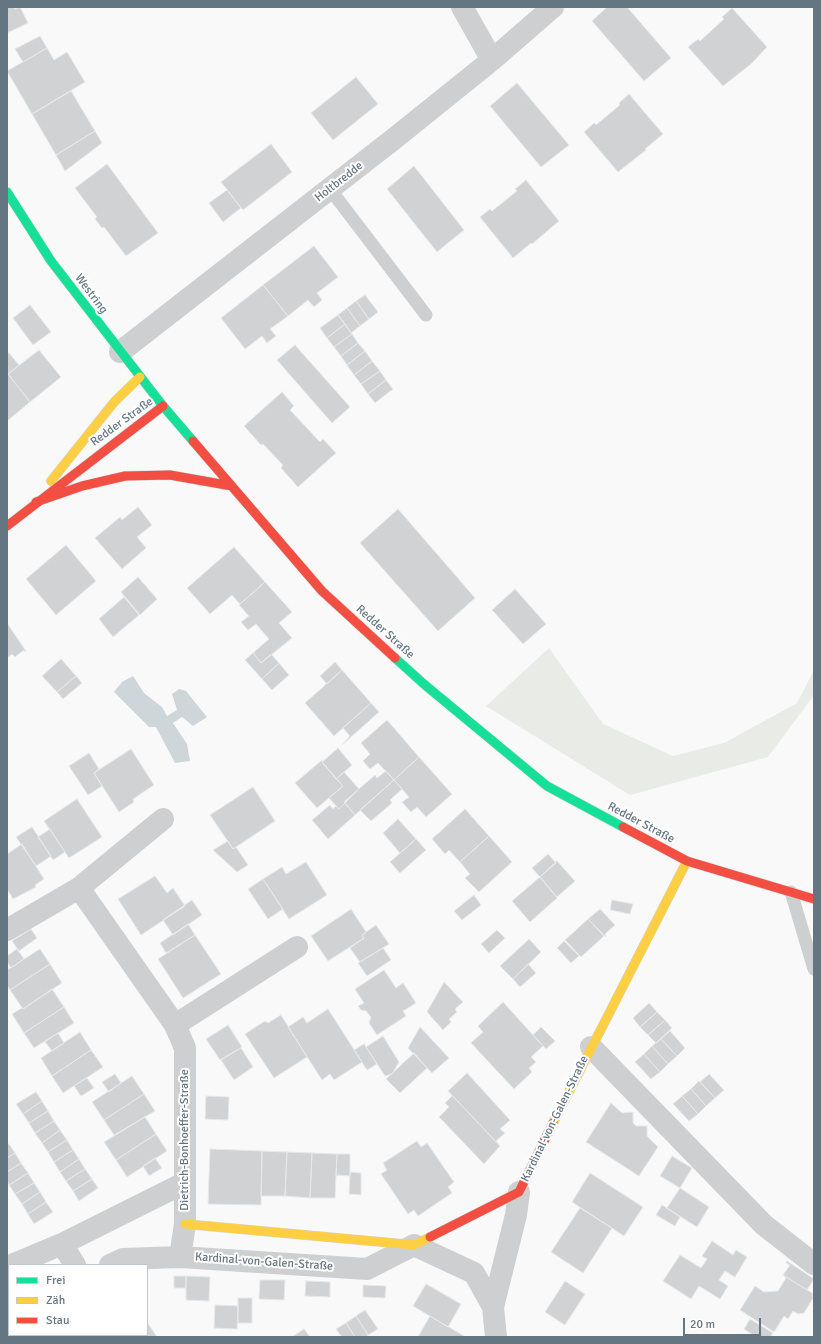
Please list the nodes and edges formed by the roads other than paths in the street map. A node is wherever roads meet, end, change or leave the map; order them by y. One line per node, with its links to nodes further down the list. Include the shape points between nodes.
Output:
1 (462, 7): 3 (street)
2 (553, 7): 3 (street, Holtbredde)
3 (492, 60): 4 (street, Holtbredde)
4 (330, 189): 6 (lane); 7 (street, Holtbredde)
5 (7, 192): 7 (street, Westring, via 51,261)
6 (426, 315)
7 (120, 352): 8 (street, Westring)
8 (140, 377): 9 (street, Westring); 11 (street, via 115,401 71,454)
9 (163, 406): 10 (street, Redder Straße); 11 (street, Redder Straße)
10 (232, 486): 11 (street, via 170,475 125,476 82,486); 14 (street, Redder Straße, via 322,590 425,685 547,786)
11 (36, 502): 12 (street, Redder Straße)
12 (7, 526)
13 (163, 819): 15 (street)
14 (687, 861): 16 (street, Redder Straße); 22 (street, Kardinal-von-Galen-Straße)
15 (79, 888): 18 (street); 21 (street, Dietrich-Bonhoeffer-Straße)
16 (791, 892): 17 (street, Redder Straße); 20 (lane)
17 (814, 899)
18 (7, 930)
19 (297, 947): 21 (street)
20 (814, 969)
21 (175, 1024): 23 (street, Dietrich-Bonhoeffer-Straße, via 185,1048)
22 (591, 1047): 24 (street, Kardinal-von-Galen-Straße); 32 (street, Kardinal-von-Galen-Straße, via 764,1225)
23 (184, 1183): 25 (street, Dietrich-Bonhoeffer-Straße); 26 (street)
24 (519, 1192): 27 (street, Kardinal-von-Galen-Straße); 33 (street, via 516,1215)
25 (185, 1224): 27 (street); 28 (street, Dietrich-Bonhoeffer-Straße)
26 (62, 1244): 29 (street); 30 (street)
27 (414, 1245): 28 (street, Kardinal-von-Galen-Straße, via 367,1269); 33 (street, via 474,1272)
28 (180, 1257): 31 (street, Kardinal-von-Galen-Straße, via 123,1259)
29 (14, 1264)
30 (74, 1264)
31 (112, 1264)
32 (814, 1264)
33 (493, 1307): 34 (street)
34 (496, 1337)

